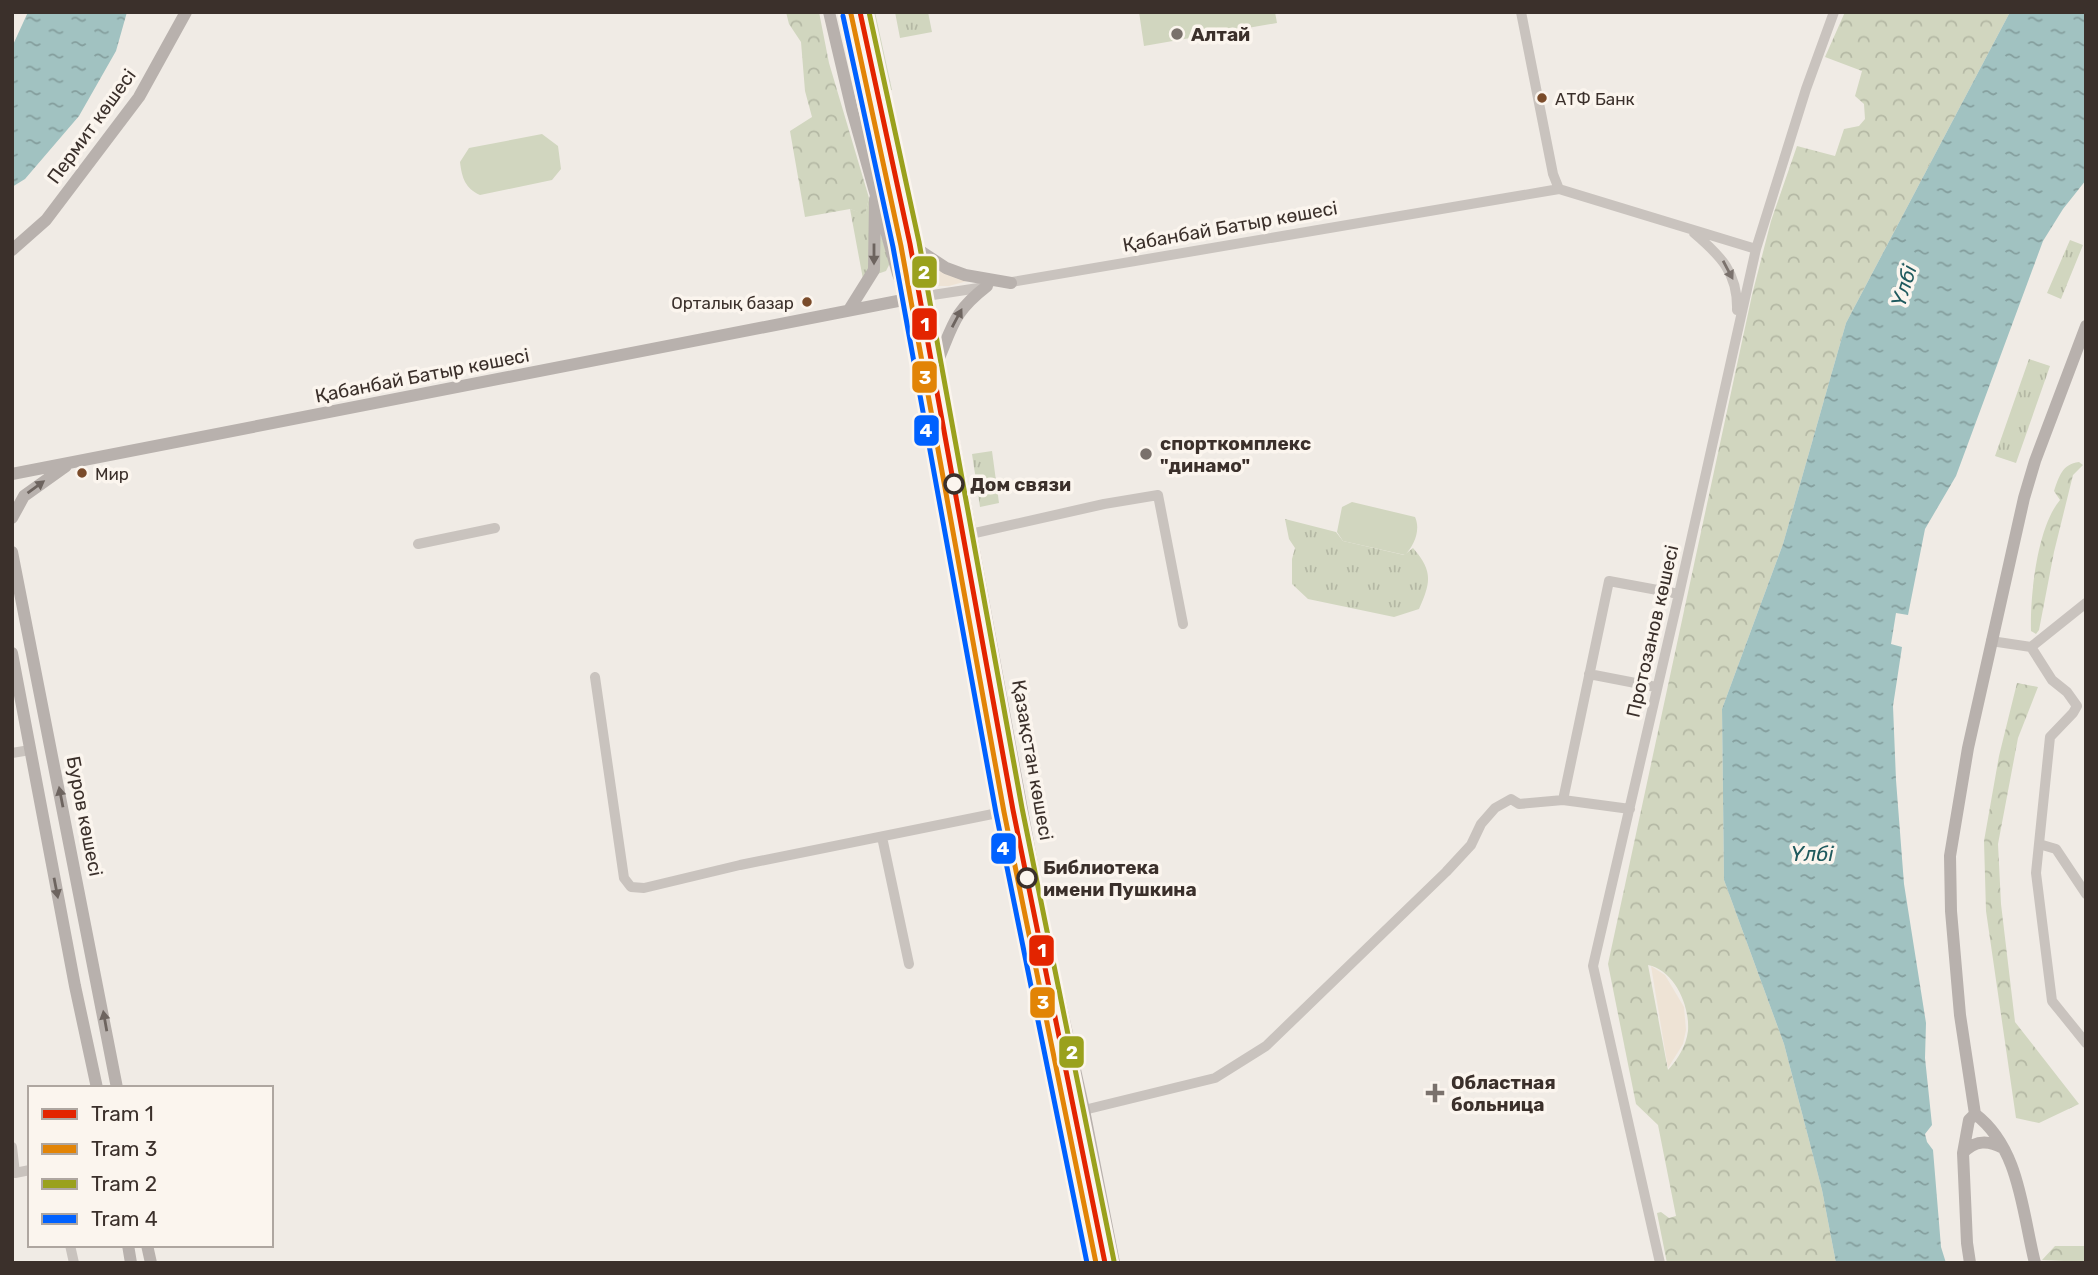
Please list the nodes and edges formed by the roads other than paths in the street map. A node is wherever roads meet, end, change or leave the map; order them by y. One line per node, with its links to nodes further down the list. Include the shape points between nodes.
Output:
1 (186, 12): 10 (main road, Пермит көшесі, via 139,97 46,220)
2 (829, 12): 6 (main road, Қазақстан көшесі)
3 (1521, 12): 5 (street)
4 (1834, 12): 9 (street, Протозанов көшесі)
5 (1559, 189): 8 (street); 11 (street, Қабанбай Батыр көшесі)
6 (876, 192): 7 (main road, Қазақстан көшесі); 14 (main road, one-way to 14, via 874,270)
7 (887, 229): 11 (main road, via 946,268); 13 (main road, Қазақстан көшесі, via 898,274)
8 (1688, 229): 9 (street); 16 (street, one-way to 16, via 1722,259 1733,276)
9 (1756, 249): 16 (street, Протозанов көшесі)
10 (12, 250)
11 (1011, 283): 12 (street, Қабанбай Батыр көшесі)
12 (987, 286): 13 (street, Қабанбай Батыр көшесі); 17 (main road, one-way to 12, via 956,316)
13 (914, 298): 14 (main road, Қабанбай Батыр көшесі); 17 (main road, Қазақстан көшесі, via 929,308); 23 (main road, Қазақстан көшесі)
14 (844, 310): 18 (main road, Қабанбай Батыр көшесі)
15 (2086, 326): 29 (main road, via 2031,473)
16 (1738, 327): 26 (street, Протозанов көшесі)
17 (939, 358): 22 (main road, Қазақстан көшесі)
18 (69, 463): 19 (main road, Қабанбай Батыр көшесі); 20 (main road, one-way to 18, via 24,496)
19 (12, 474)
20 (12, 518)
21 (495, 528): 24 (street)
22 (971, 534): 23 (street); 28 (street, via 1158,495); 35 (main road, Қазақстан көшесі)
23 (956, 537): 36 (main road, Қазақстан көшесі)
24 (418, 544)
25 (12, 552): 45 (main road, Буров көшесі, one-way to 25)
26 (1679, 594): 32 (street, via 1609,581); 34 (street, Протозанов көшесі)
27 (2086, 603): 30 (street)
28 (1183, 624)
29 (1991, 641): 30 (street); 54 (main road, via 1950,856 1960,1015)
30 (2031, 647): 44 (street, via 2052,680 2077,706 2050,737)
31 (12, 653): 37 (main road)
32 (1589, 674): 34 (street); 39 (street)
33 (595, 677): 43 (street, via 624,878 631,887 644,888)
34 (1656, 687): 41 (street, Протозанов көшесі)
35 (1007, 722): 36 (main road); 40 (main road, Қазақстан көшесі)
36 (992, 724): 42 (main road, Қазақстан көшесі)
37 (30, 750): 38 (street); 46 (main road)
38 (12, 754)
39 (1563, 800): 41 (street); 52 (street, via 1519,804 1511,799 1495,808 1446,872 1266,1046 1215,1078)
40 (1022, 808): 42 (street); 52 (main road, Қазақстан көшесі)
41 (1630, 809): 61 (street, Протозанов көшесі, via 1593,966)
42 (1009, 811): 43 (street); 53 (main road, Қазақстан көшесі)
43 (882, 837): 48 (street)
44 (2039, 844): 47 (street, via 2056,849); 49 (street, via 2036,873 2052,1001)
45 (72, 852): 46 (main road); 51 (main road, Буров көшесі, one-way to 45)
46 (50, 857): 50 (main road, one-way to 50)
47 (2086, 894)
48 (909, 964)
49 (2086, 1043)
50 (97, 1086)
51 (117, 1086)
52 (1084, 1110): 53 (main road); 60 (main road, Қазақстан көшесі)
53 (1068, 1114): 59 (main road, Қазақстан көшесі)
54 (1975, 1114): 56 (main road, via 1988,1123); 57 (main road, via 1969,1120)
55 (12, 1147): 58 (street, via 15,1173)
56 (2004, 1148): 57 (main road, via 1982,1142); 63 (main road, via 2025,1212)
57 (1963, 1153): 62 (main road)
58 (28, 1170)
59 (1098, 1263)
60 (1114, 1263)
61 (1660, 1263)
62 (1970, 1263)
63 (2035, 1263)

